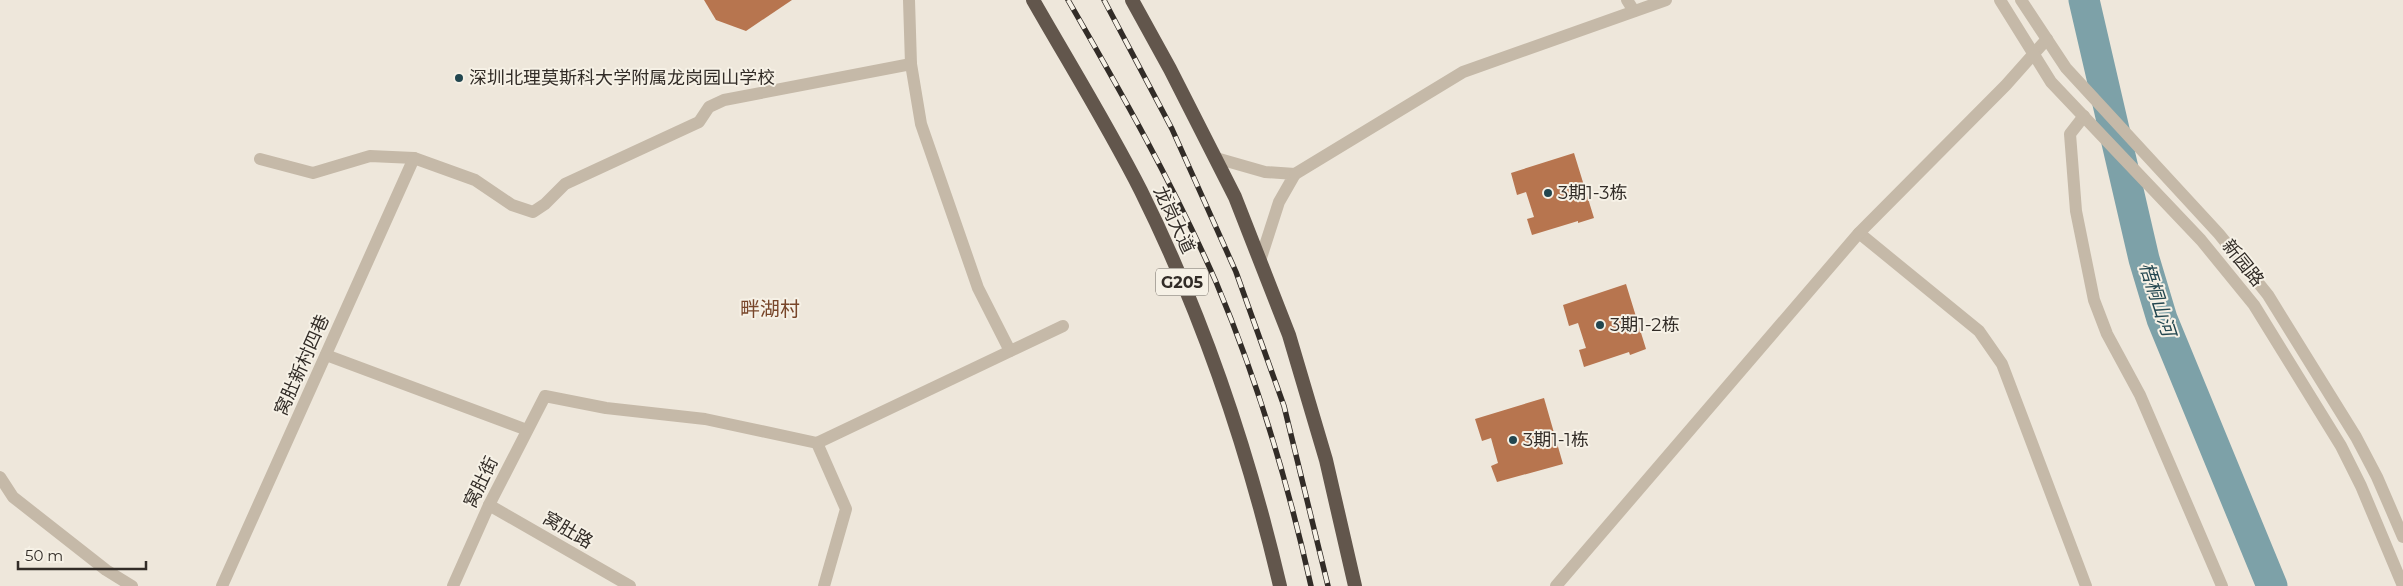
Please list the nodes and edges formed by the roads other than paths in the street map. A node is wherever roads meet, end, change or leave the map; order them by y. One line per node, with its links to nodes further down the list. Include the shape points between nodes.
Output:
1 (909, 0): 11 (street)
2 (1033, 0): 32 (highway, 龙岗大道 / G205, via 1140,190 1180,276 1211,352)
3 (1132, 0): 14 (highway)
4 (1627, 0): 8 (street)
5 (1666, 0): 8 (street)
6 (2000, 0): 10 (street, 新园路)
7 (2021, 0): 9 (street, 新园路)
8 (1634, 11): 16 (street, via 1463,72)
9 (2047, 39): 10 (street); 26 (street, 新园路, via 2066,68 2244,264 2290,328 2356,436)
10 (2034, 54): 12 (street, 新园路, via 2051,82); 17 (street)
11 (911, 64): 13 (street, via 724,100 709,107 699,122 565,184 533,212 512,205 475,180); 20 (street, via 922,124 978,288)
12 (2084, 116): 36 (street, via 2070,134 2076,211 2094,300 2140,395); 37 (street, 新园路, via 2228,270 2283,349 2362,486)
13 (414, 158): 15 (street, via 370,156 313,173); 21 (street, 窝肚新村四巷)
14 (1216, 158): 16 (street, via 1265,172); 18 (highway, via 1236,197)
15 (260, 159)
16 (1295, 174): 18 (street, via 1279,202)
17 (1859, 233): 34 (street); 35 (street, via 1979,331 1991,346 2002,364)
18 (1260, 261): 33 (highway, via 1289,335 1323,450)
19 (1063, 326): 20 (street)
20 (1010, 351): 23 (street)
21 (326, 355): 22 (street); 28 (street, 窝肚新村四巷)
22 (527, 430): 23 (street, 窝肚街, via 545,396 606,408 705,418); 25 (street, 窝肚街)
23 (817, 443): 31 (street, via 846,509)
24 (0, 477): 27 (street, via 13,497 106,570)
25 (489, 505): 29 (street, 窝肚街); 30 (street, 窝肚路)
26 (2403, 537)
27 (132, 586)
28 (222, 586)
29 (453, 586)
30 (630, 586)
31 (824, 586)
32 (1280, 586)
33 (1355, 586)
34 (1556, 586)
35 (2086, 586)
36 (2222, 586)
37 (2403, 586)

